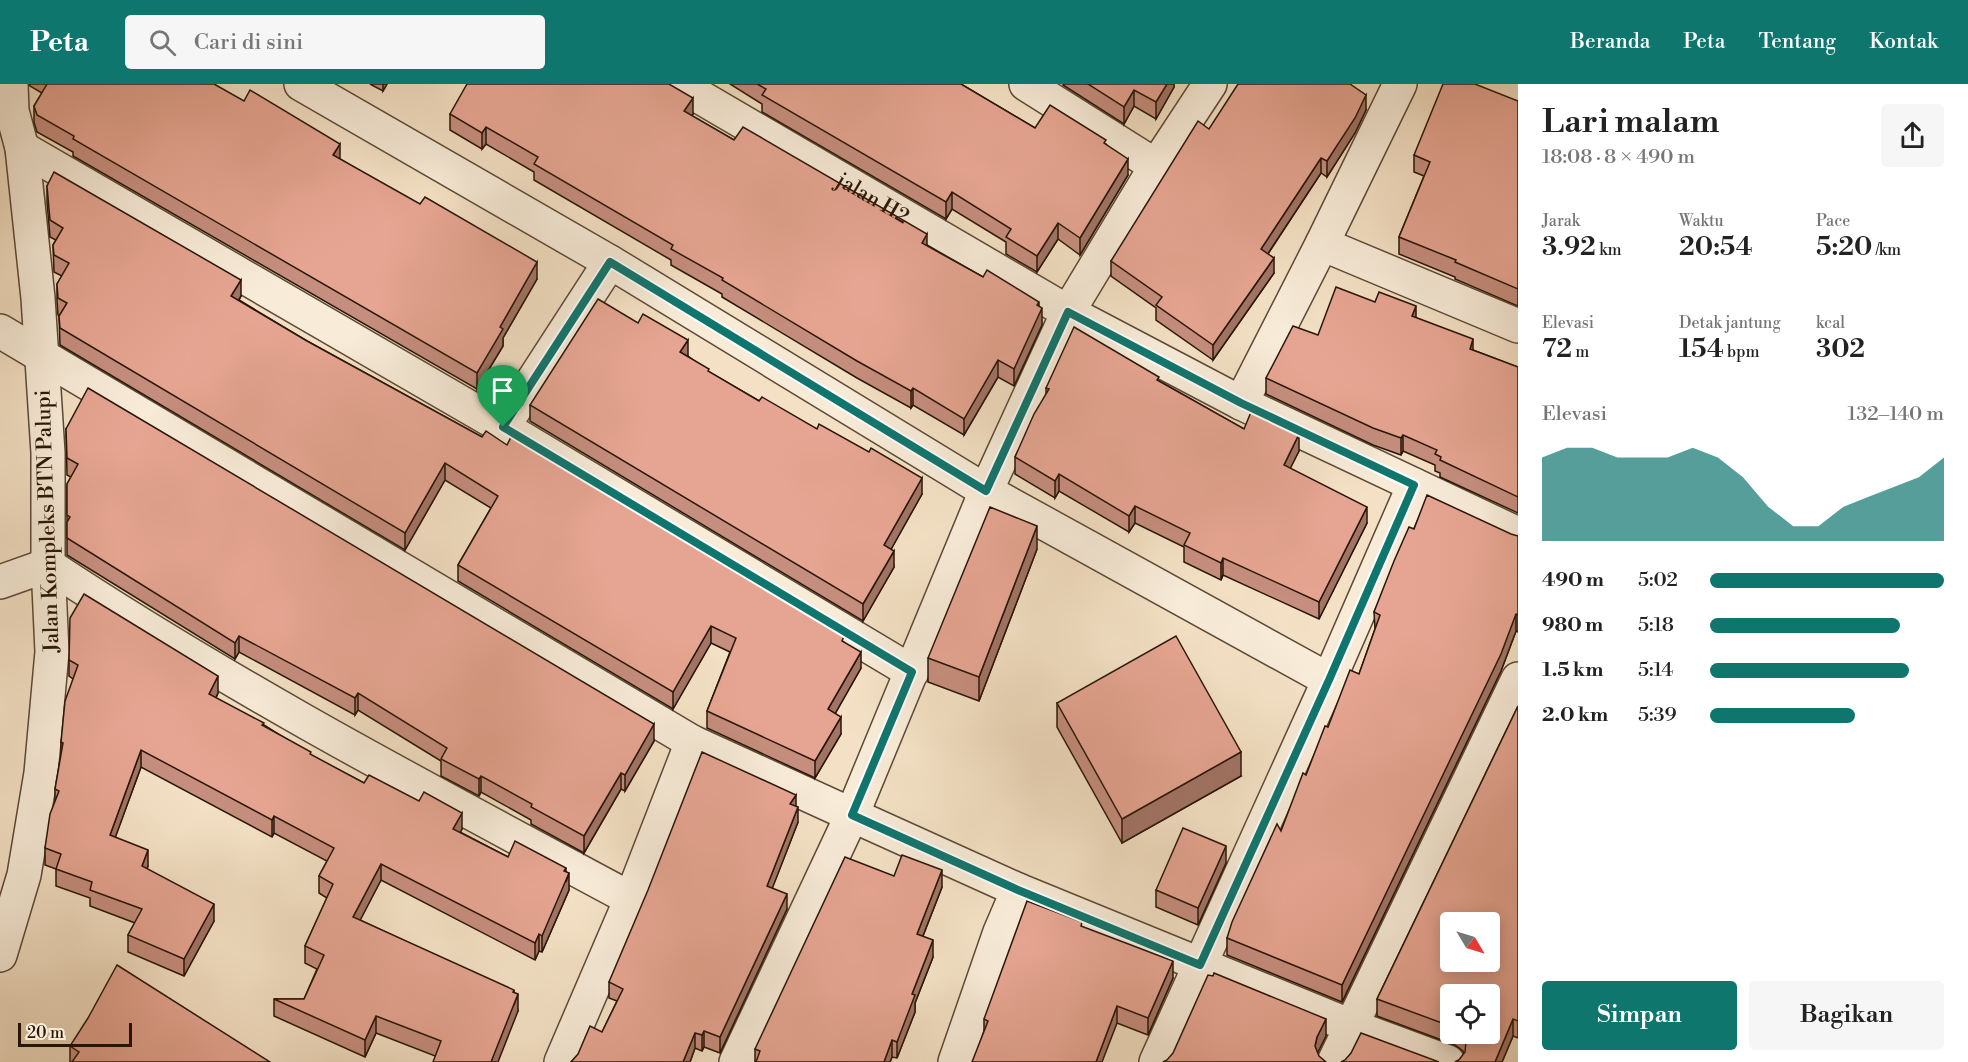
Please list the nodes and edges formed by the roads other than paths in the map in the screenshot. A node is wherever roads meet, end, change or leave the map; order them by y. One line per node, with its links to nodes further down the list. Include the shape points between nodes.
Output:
1 (11, 84): 7 (street, Jalan Kompleks BTN Palupi, via 12,111)
2 (301, 84): 10 (street)
3 (678, 84): 11 (street, jalan H2)
4 (1026, 84): 8 (street)
5 (1210, 84): 8 (street)
6 (1400, 84): 9 (street)
7 (22, 148): 14 (street, Jalan Kompleks BTN Palupi); 16 (street)
8 (1156, 166): 11 (street)
9 (1322, 244): 12 (street); 15 (street)
10 (610, 262): 16 (street); 18 (street)
11 (1068, 312): 15 (street, jalan H2); 18 (street)
12 (1518, 326)
13 (0, 331): 14 (street)
14 (41, 355): 20 (street, Jalan Kompleks BTN Palupi, via 48,453); 25 (street)
15 (1241, 403): 17 (street, jalan H2)
16 (503, 427): 22 (street)
17 (1414, 485): 19 (street, jalan H2); 24 (street)
18 (986, 491): 22 (street); 24 (street)
19 (1518, 534)
20 (48, 565): 21 (street); 28 (street, via 231,680); 29 (street, Jalan Kompleks BTN Palupi, via 51,652 41,773 24,875)
21 (0, 582)
22 (912, 672): 26 (street)
23 (1518, 679): 31 (street)
24 (1329, 680): 30 (street)
25 (692, 742): 26 (street); 28 (street)
26 (852, 815): 27 (street); 33 (street)
27 (1018, 890): 30 (street); 34 (street)
28 (631, 899): 32 (street)
29 (0, 955)
30 (1200, 965): 31 (street); 35 (street)
31 (1351, 1026): 36 (street); 37 (street)
32 (561, 1062)
33 (736, 1062)
34 (955, 1062)
35 (1156, 1062)
36 (1334, 1062)
37 (1448, 1062)

